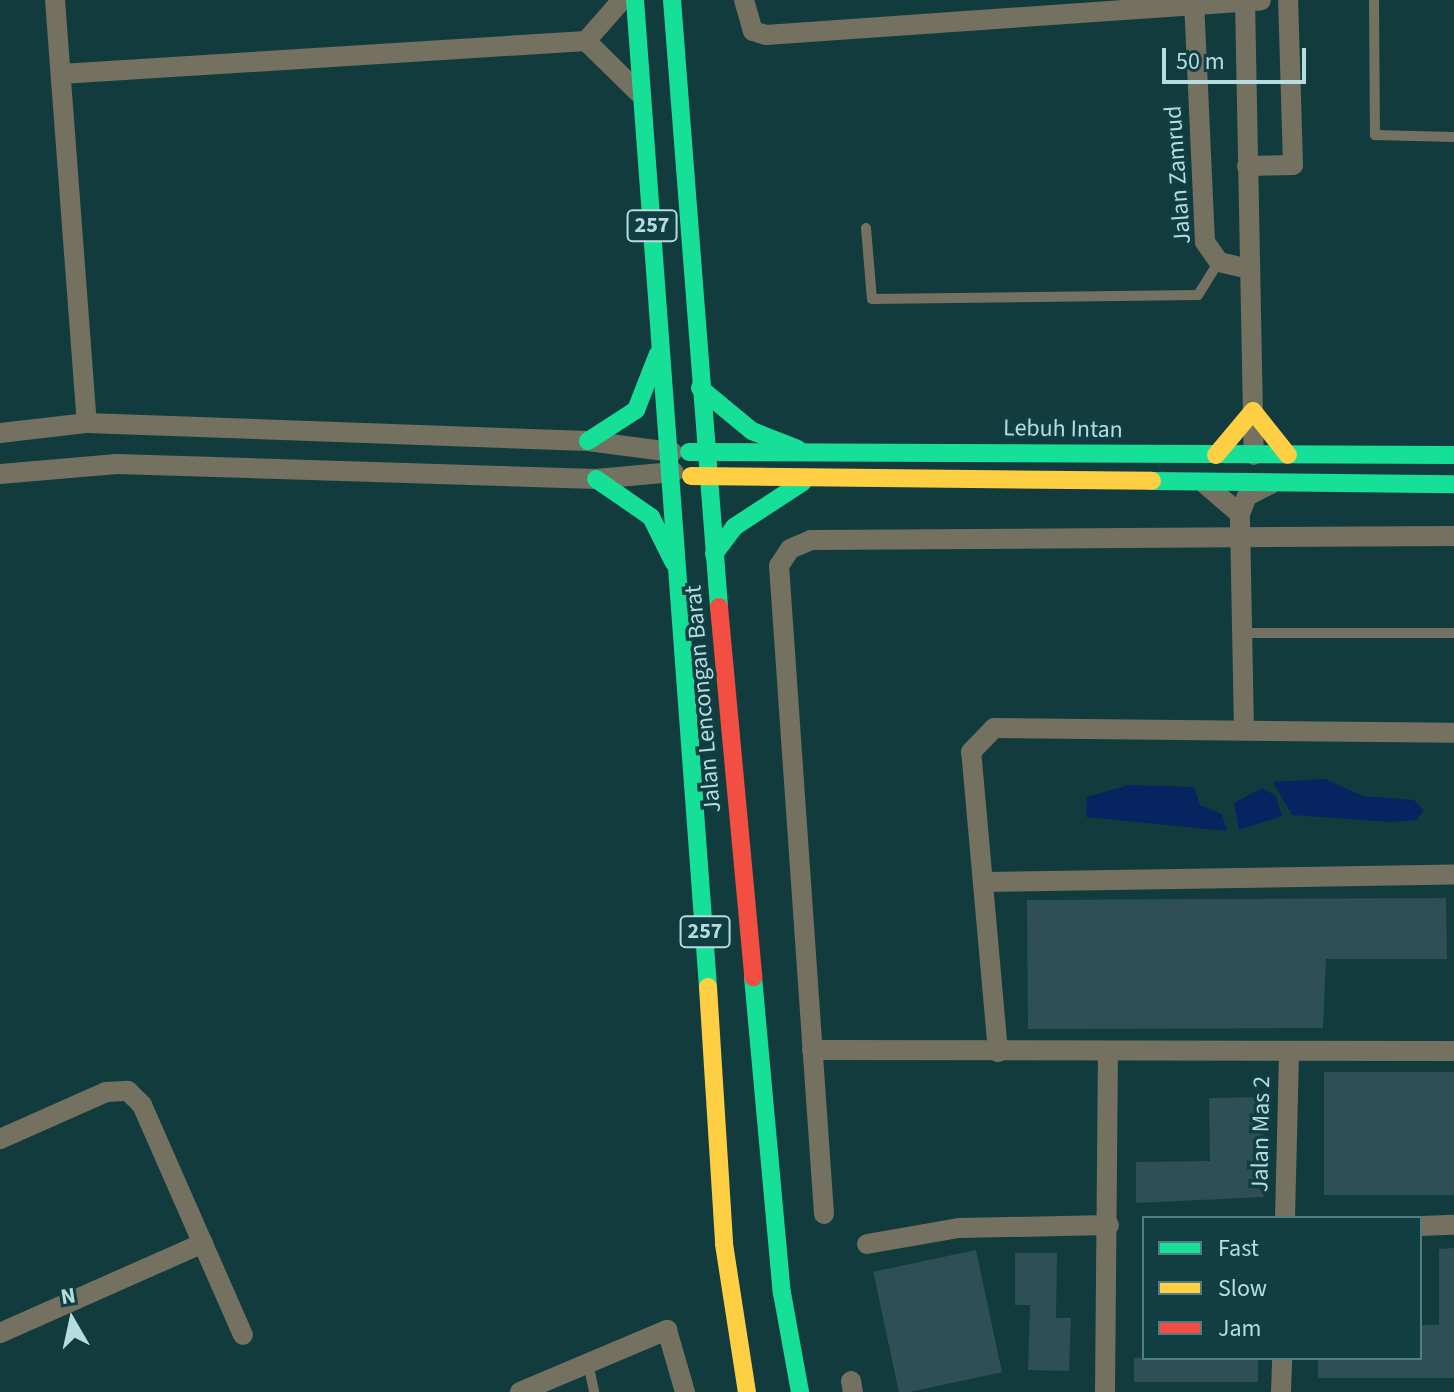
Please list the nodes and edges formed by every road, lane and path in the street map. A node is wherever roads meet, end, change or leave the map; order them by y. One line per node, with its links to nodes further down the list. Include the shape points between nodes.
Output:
1 (55, 0): 12 (street)
2 (622, 0): 11 (street)
3 (635, 0): 13 (main road, Jalan Lencongan Barat / 257)
4 (672, 0): 20 (main road, Jalan Lencongan Barat / 257)
5 (744, 0): 10 (street, via 753,31 766,35)
6 (1245, 0): 7 (street); 10 (street); 15 (street)
7 (1261, 0)
8 (1288, 0): 15 (street, via 1293,165)
9 (1374, 0): 14 (lane, via 1375,135)
10 (1194, 1): 17 (street, Jalan Zamrud, via 1205,242)
11 (586, 41): 12 (street); 13 (street)
12 (61, 74): 22 (street)
13 (641, 95): 19 (main road, Jalan Lencongan Barat / 257)
14 (1454, 137)
15 (1247, 166): 18 (street)
16 (866, 228): 17 (lane, via 872,299 1198,295)
17 (1219, 262): 18 (street, Jalan Zamrud)
18 (1250, 269): 21 (street)
19 (662, 340): 24 (main road, via 636,410); 31 (main road, Jalan Lencongan Barat / 257)
20 (700, 388): 25 (main road, via 752,431); 26 (main road, Jalan Lencongan Barat / 257)
21 (1253, 411): 27 (main road); 28 (street); 29 (main road)
22 (87, 423): 23 (street); 24 (street)
23 (0, 433)
24 (588, 441): 31 (street)
25 (798, 449): 26 (main road, Lebuh Intan); 27 (main road, Lebuh Intan)
26 (705, 452): 31 (main road, Lebuh Intan); 34 (main road, Jalan Lencongan Barat / 257)
27 (1216, 455): 28 (main road, Lebuh Intan)
28 (1254, 455): 29 (main road, Lebuh Intan)
29 (1288, 455): 30 (main road, Lebuh Intan)
30 (1454, 455)
31 (673, 462): 33 (street); 34 (main road); 43 (main road, Jalan Lencongan Barat / 257)
32 (0, 474): 33 (street, via 117,464)
33 (596, 479): 43 (main road, via 651,517)
34 (708, 481): 35 (main road); 42 (main road, Jalan Lencongan Barat / 257)
35 (803, 482): 36 (main road); 42 (main road, via 734,527)
36 (1205, 484): 37 (main road); 39 (street)
37 (1271, 484): 38 (main road); 39 (street, via 1247,496)
38 (1454, 484)
39 (1240, 514): 41 (street)
40 (1454, 536): 41 (street)
41 (1240, 537): 44 (street); 50 (street, via 811,540 790,549 779,566)
42 (714, 554): 71 (main road, Jalan Lencongan Barat / 257, via 782,1293)
43 (683, 584): 70 (main road, Jalan Lencongan Barat / 257, via 724,1244)
44 (1242, 633): 45 (lane); 46 (street)
45 (1454, 633)
46 (1244, 730): 47 (street); 49 (street, via 994,728 971,752)
47 (1454, 733)
48 (1454, 875): 49 (street)
49 (983, 882): 52 (street)
50 (812, 1050): 52 (street); 56 (street)
51 (1454, 1051): 53 (street)
52 (998, 1052): 54 (street)
53 (1289, 1052): 54 (street); 57 (street, Jalan Mas 2)
54 (1108, 1053): 58 (street)
55 (0, 1139): 61 (street, via 106,1092 128,1091 142,1105)
56 (824, 1214)
57 (1285, 1216)
58 (1109, 1225): 62 (street, via 959,1228); 72 (street)
59 (1454, 1225): 60 (street)
60 (1422, 1226)
61 (203, 1243): 63 (street); 64 (street)
62 (867, 1244)
63 (0, 1333)
64 (243, 1335)
65 (1282, 1360): 73 (street)
66 (588, 1363): 67 (street); 68 (lane); 69 (street, via 667,1330 674,1334)
67 (520, 1392)
68 (594, 1392)
69 (685, 1392)
70 (747, 1392)
71 (800, 1392)
72 (1105, 1392)
73 (1281, 1392)

